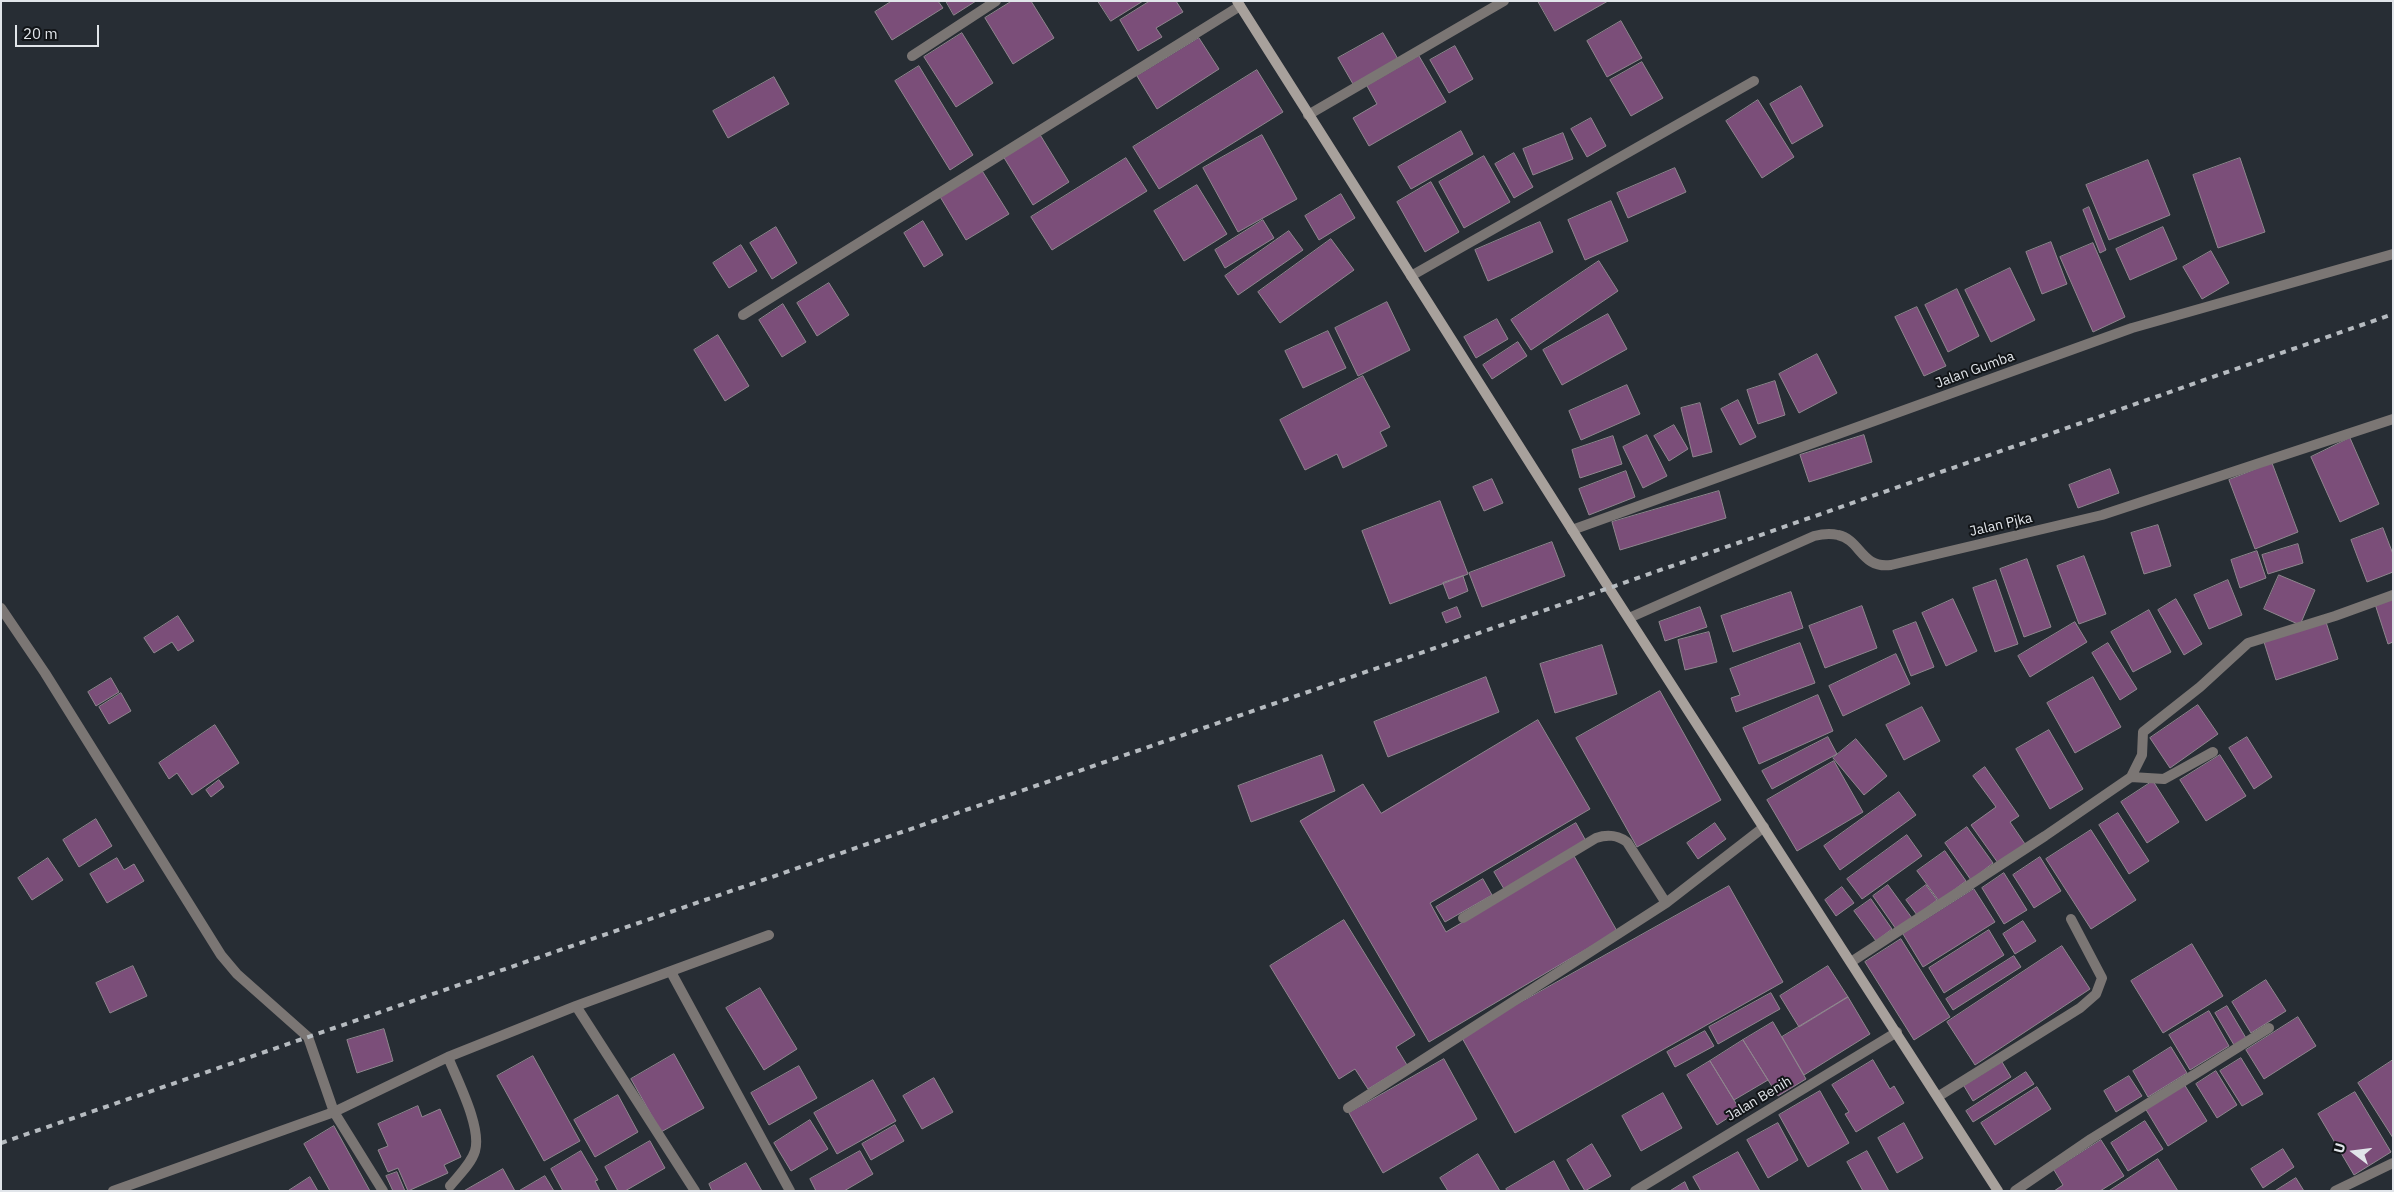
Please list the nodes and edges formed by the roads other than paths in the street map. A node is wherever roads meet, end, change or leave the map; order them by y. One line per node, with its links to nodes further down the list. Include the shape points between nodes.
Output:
1 (996, 1): 4 (street)
2 (1504, 1): 6 (street)
3 (1239, 4): 6 (street); 9 (street)
4 (912, 56)
5 (1754, 81): 8 (street)
6 (1308, 114): 8 (street)
7 (2393, 254): 11 (street, Jalan Gumba, via 2132,328)
8 (1411, 276): 11 (street)
9 (743, 315)
10 (2393, 419): 14 (street, Jalan Pjka, via 2102,515 1891,565 1883,566 1868,560 1840,535 1814,536)
11 (1572, 530): 14 (street)
12 (2393, 595): 16 (street, via 2248,644 2144,732 2142,755)
13 (1, 608): 30 (street, via 221,955 308,1037)
14 (1629, 618): 17 (street)
15 (2213, 752): 16 (street, via 2164,779)
16 (2131, 777): 22 (street)
17 (1764, 827): 18 (street); 22 (street)
18 (1666, 904): 19 (street, via 1627,842 1620,837 1605,835); 29 (street)
19 (1463, 918)
20 (2071, 919): 28 (street, via 2096,961 2102,978 2096,994 2080,1008)
21 (769, 935): 23 (street)
22 (1851, 962): 26 (street)
23 (670, 972): 24 (street); 36 (street)
24 (576, 1006): 27 (street); 35 (street)
25 (2269, 1028): 39 (street, via 2091,1138)
26 (1896, 1032): 28 (street); 37 (street, Jalan Benih)
27 (448, 1057): 30 (street); 32 (street, via 476,1133 476,1149 470,1163)
28 (1939, 1096): 38 (street)
29 (1348, 1108)
30 (334, 1112): 33 (street); 34 (street)
31 (2393, 1164): 40 (street)
32 (449, 1189)
33 (113, 1191)
34 (383, 1191)
35 (695, 1191)
36 (790, 1191)
37 (1636, 1191)
38 (1998, 1191)
39 (2015, 1191)
40 (2335, 1191)

